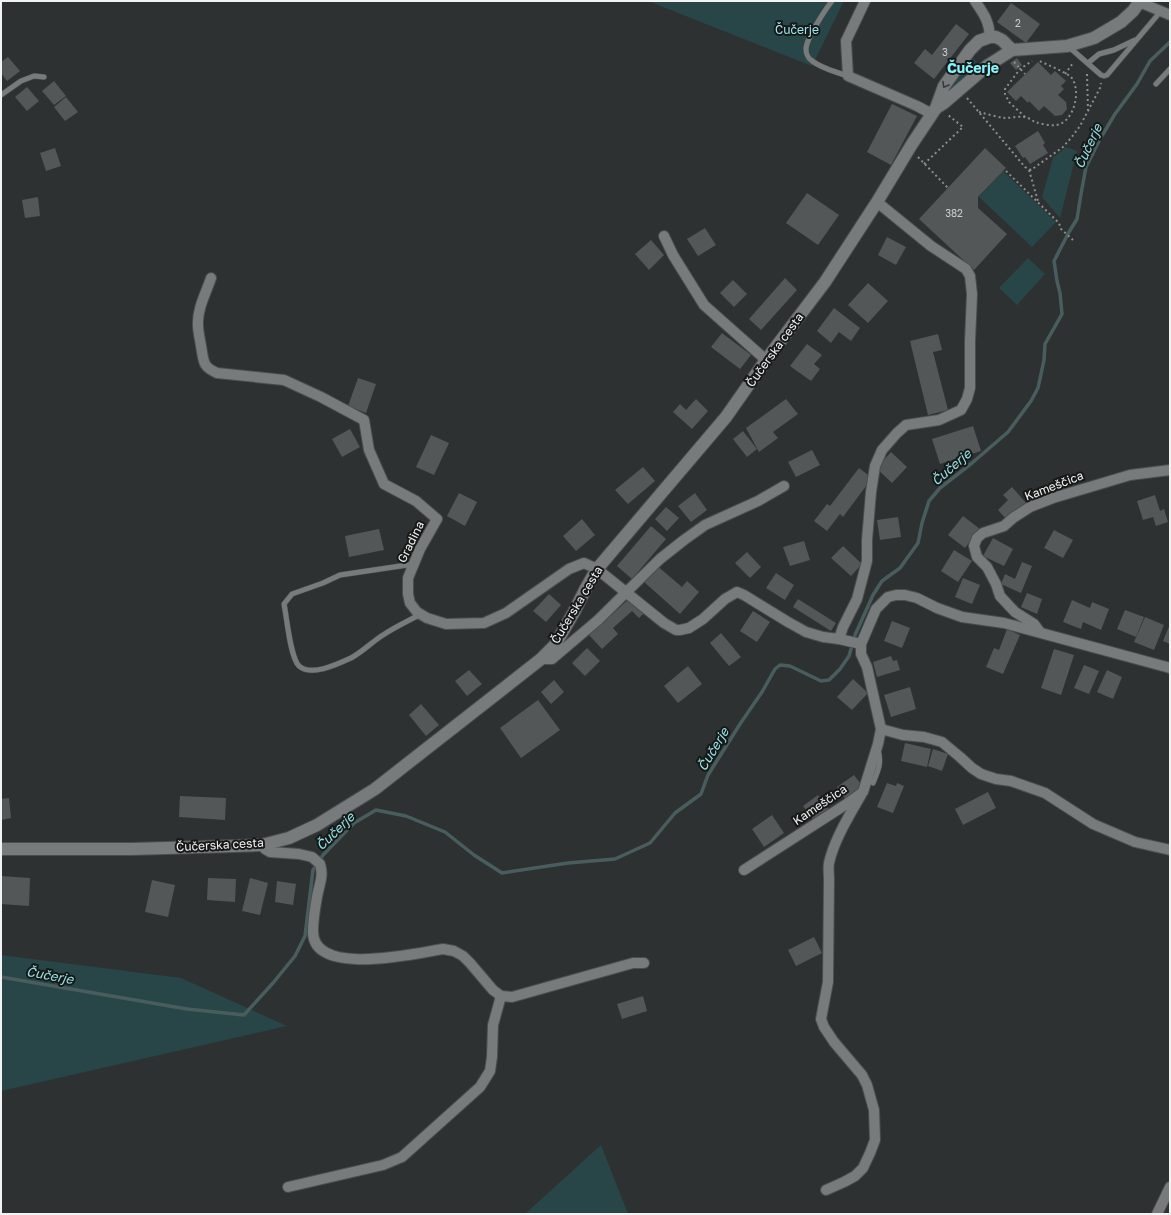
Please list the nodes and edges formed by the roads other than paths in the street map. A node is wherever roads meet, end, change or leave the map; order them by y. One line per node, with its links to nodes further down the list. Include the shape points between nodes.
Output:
1 (832, 1): 12 (lane, via 820,17 807,44 807,54 811,60)
2 (865, 1): 12 (street, via 846,41)
3 (975, 1): 6 (street, via 987,18)
4 (1140, 2): 5 (street); 8 (street, via 1121,22 1108,31)
5 (1166, 13): 7 (lane)
6 (990, 37): 9 (street, via 1002,40); 16 (street, one-way to 16, via 974,45 956,68 944,86)
7 (1136, 39): 10 (lane, via 1099,54); 10 (lane, via 1104,76)
8 (1067, 46): 9 (street); 10 (lane)
9 (1012, 55): 16 (street, via 987,66)
10 (1088, 64)
11 (1170, 69): 14 (lane)
12 (848, 76): 16 (street)
13 (44, 77): 15 (lane, via 34,76)
14 (1156, 84)
15 (1, 95)
16 (934, 111): 17 (street, Čučerska cesta)
17 (877, 202): 20 (street, Čučerska cesta, via 825,282); 28 (street, via 931,246 966,269 970,276 970,388 961,410 939,420 906,425 882,450 875,466 871,492 867,561 857,599 843,626)
18 (664, 236): 20 (street, via 704,305)
19 (211, 278): 23 (street, Gradina, via 199,312 198,325 205,364 218,373 284,380 364,420 369,450 384,484 416,501 437,519)
20 (766, 360): 24 (street, Čučerska cesta, via 726,417)
21 (1170, 470): 27 (street, Kameščica, via 1130,475 1054,498 1030,507 1004,526 983,533 977,538 974,546 978,557 987,567 1000,596)
22 (784, 486): 25 (street, via 705,525 660,559)
23 (414, 564): 26 (street, Gradina, via 408,578 408,594 410,603); 26 (lane, via 340,575 292,594 284,604 294,658 299,666 310,671 328,667 352,658 384,634)
24 (597, 570): 25 (street); 26 (street, Gradina, via 584,563 568,569 506,613 484,623 446,624); 29 (street, Čučerska cesta, via 554,644)
25 (625, 592): 28 (street, via 676,630 689,628 725,598 737,592 806,632); 29 (street, via 598,620 552,659)
26 (421, 614)
27 (1040, 632): 28 (street, Kameščica, via 1004,623 962,617 917,598 896,595 888,597 876,609); 30 (street, Kameščica)
28 (852, 642): 31 (street, Kameščica, via 867,667)
29 (541, 659): 35 (street, Čučerska cesta, via 375,789 317,825 289,838)
30 (1170, 668)
31 (881, 729): 32 (street, Kameščica); 37 (street, via 942,742 981,774 1045,793 1093,824 1135,842)
32 (877, 747): 33 (lane, via 880,768); 34 (street, Kameščica)
33 (873, 783)
34 (863, 792): 38 (street, Kameščica); 43 (street, via 848,817 828,865 828,982 822,1019 834,1042 862,1075 867,1085 874,1110 875,1140 863,1168 855,1176)
35 (262, 844): 36 (street, Čučerska cesta, via 132,849); 40 (street, via 270,852 312,857 320,864 322,876 313,932 316,942 323,950 342,958 365,960 443,949 454,951 463,956)
36 (1, 849)
37 (1170, 850)
38 (744, 870)
39 (644, 963): 40 (street, via 633,963 512,997)
40 (501, 996): 41 (street, via 493,1025 490,1071 480,1087 402,1157 383,1165)
41 (288, 1187)
42 (1170, 1187): 44 (street)
43 (826, 1190)
44 (1157, 1214)

